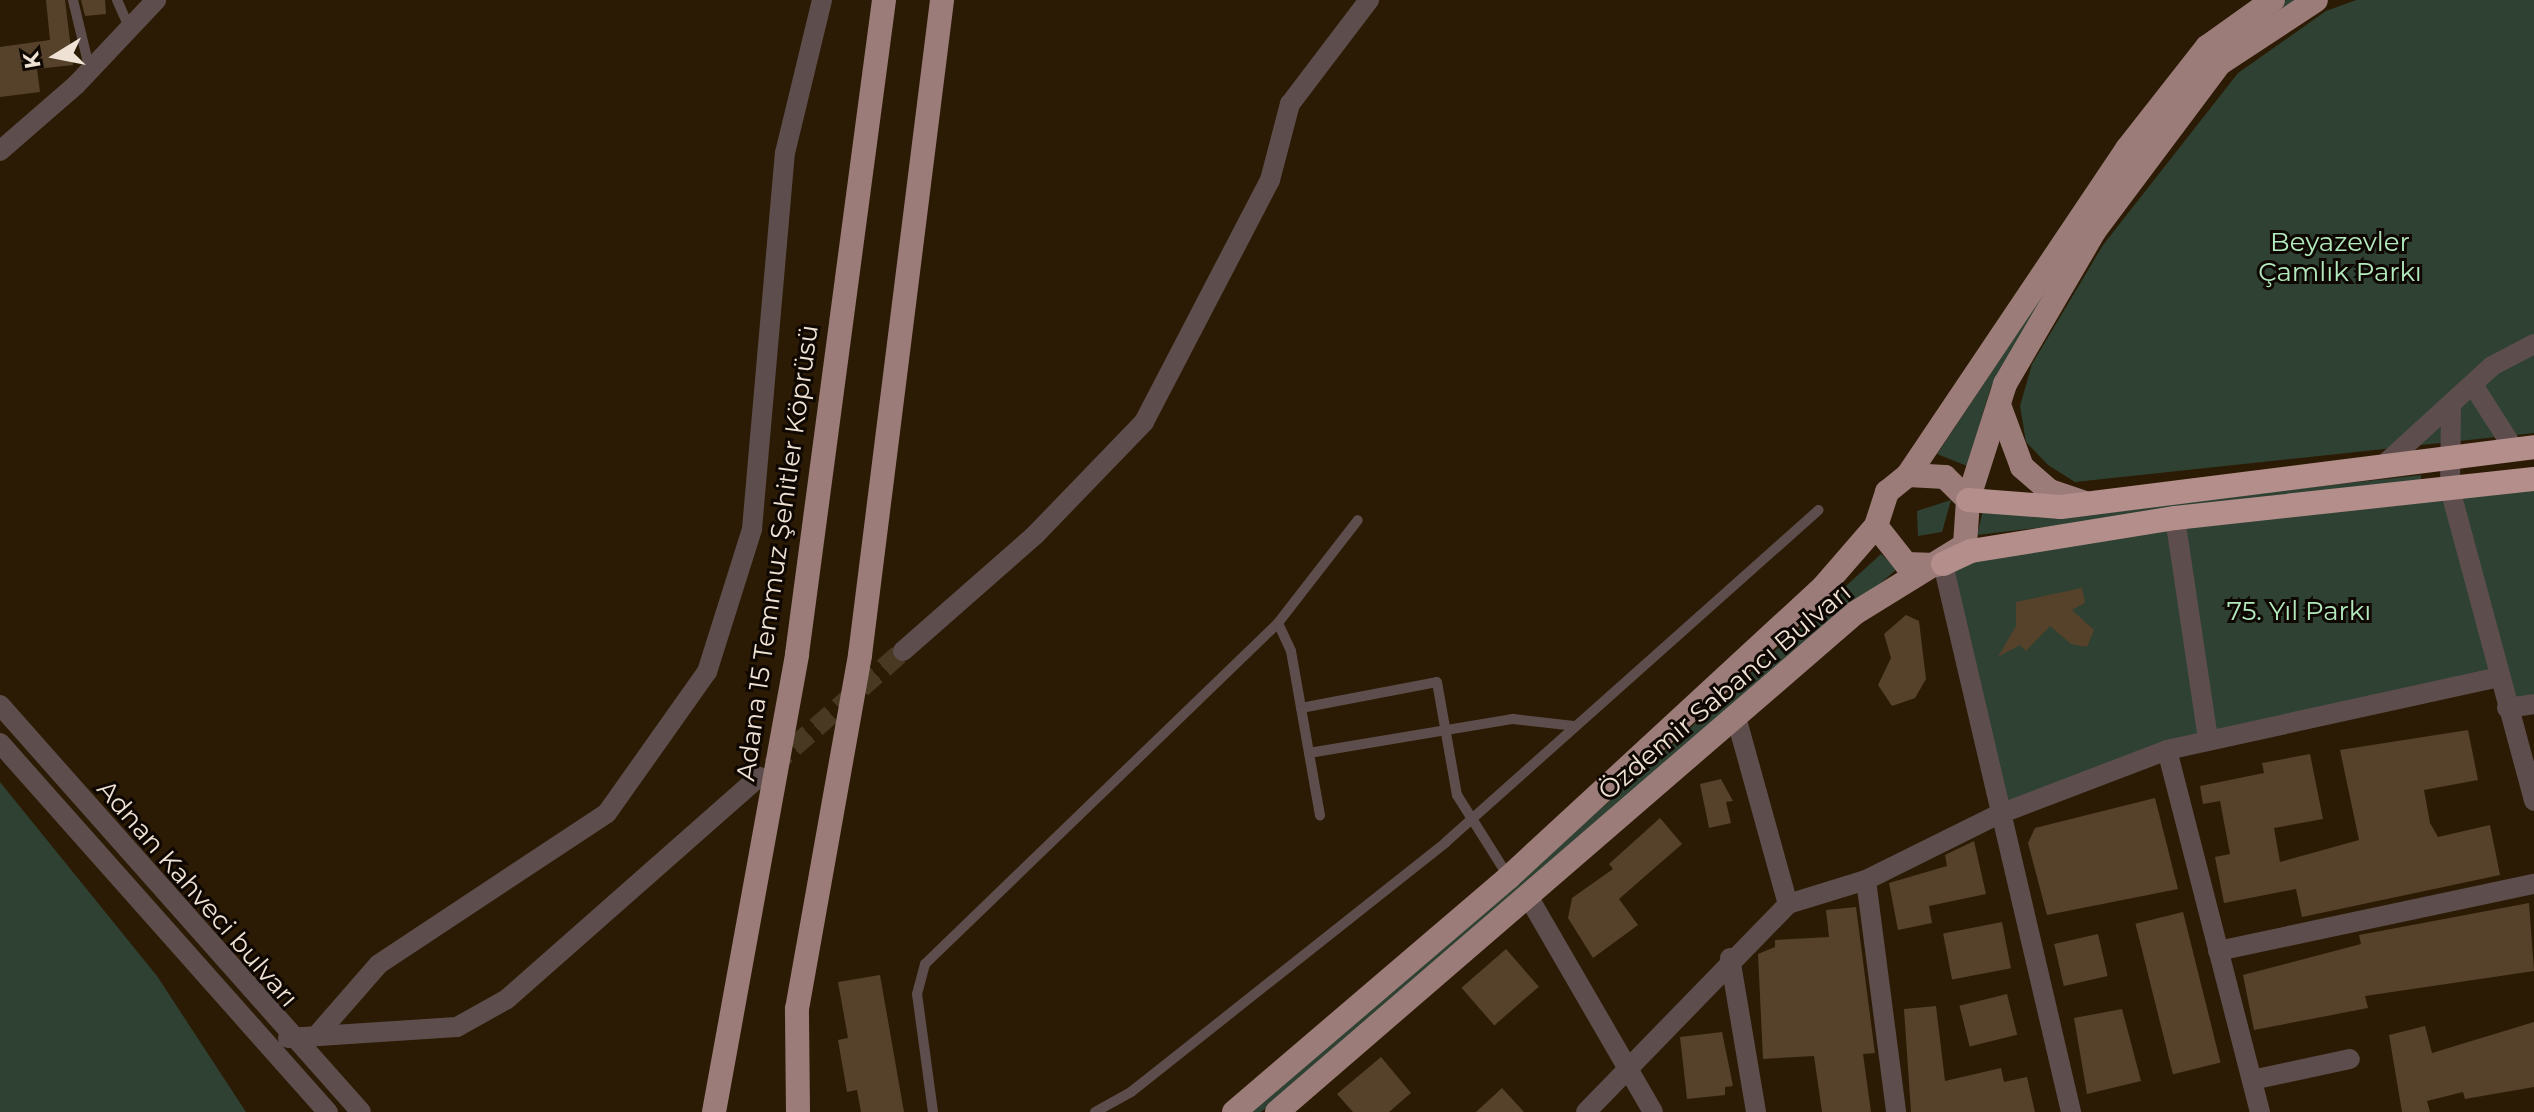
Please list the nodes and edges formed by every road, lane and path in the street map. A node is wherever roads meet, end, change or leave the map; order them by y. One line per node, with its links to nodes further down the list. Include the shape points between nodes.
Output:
1 (73, 0): 11 (lane)
2 (117, 0): 10 (lane)
3 (156, 0): 10 (street)
4 (822, 0): 56 (street, via 785,153 752,529 707,672 607,813 379,964)
5 (884, 0): 64 (main road, Adana 15 Temmuz Şehitler Köprüsü, via 799,624)
6 (942, 0): 65 (main road, via 864,630 797,1009)
7 (1369, 0): 31 (street, via 1290,104 1270,180 1144,422 1035,535)
8 (2273, 0): 20 (main road, Özdemir Sabancı Bulvarı, via 2207,47 2127,149)
9 (2316, 0): 15 (main road, Özdemir Sabancı Bulvarı, via 2219,64 2095,230 2021,349)
10 (130, 29): 11 (street)
11 (90, 71): 12 (street)
12 (0, 151)
13 (2534, 344): 14 (street)
14 (2473, 385): 16 (street); 17 (street)
15 (1999, 405): 23 (main road, Özdemir Sabancı Bulvarı); 24 (main road, via 2022,467 2050,491)
16 (2451, 408): 18 (street); 19 (street)
17 (2524, 448): 18 (highway)
18 (2451, 455): 19 (highway); 22 (street)
19 (2387, 462): 24 (highway)
20 (1908, 475): 23 (main road, via 1945,477); 28 (main road, Özdemir Sabancı Bulvarı, via 1887,492)
21 (2534, 479): 22 (highway)
22 (2450, 489): 26 (highway); 32 (street)
23 (1968, 500): 24 (highway); 29 (main road, Özdemir Sabancı Bulvarı, via 1965,545)
24 (2084, 503)
25 (1818, 510): 38 (lane)
26 (2175, 518): 29 (highway, via 1971,551); 40 (street)
27 (1358, 520): 30 (lane)
28 (1876, 526): 29 (main road, via 1906,564); 49 (main road, Özdemir Sabancı Bulvarı, via 1824,586)
29 (1943, 564): 37 (main road, Özdemir Sabancı Bulvarı, via 1855,613); 47 (street)
30 (1278, 623): 35 (lane); 66 (lane, via 925,964 917,994)
31 (903, 651)
32 (2498, 677): 36 (street); 40 (street)
33 (2534, 704): 36 (street)
34 (0, 705): 57 (street, Adnan Kahveci bulvarı)
35 (1301, 708): 39 (lane, via 1437,682); 43 (lane)
36 (2507, 708): 45 (street)
37 (1736, 717): 52 (main road, Özdemir Sabancı Bulvarı); 53 (street)
38 (1574, 726): 39 (lane, via 1540,718); 48 (lane)
39 (1444, 730): 43 (lane); 48 (lane)
40 (2208, 739): 42 (street)
41 (0, 743): 62 (street, Adnan Kahveci bulvarı)
42 (2167, 750): 47 (street); 54 (street)
43 (1309, 753): 46 (lane)
44 (759, 777): 56 (street, via 507,999 457,1027)
45 (2534, 801)
46 (1320, 815)
47 (1997, 815): 50 (street); 73 (street)
48 (1468, 820): 49 (lane); 67 (lane, via 1131,1092)
49 (1509, 877): 68 (main road, Özdemir Sabancı Bulvarı)
50 (1866, 880): 53 (street); 72 (street)
51 (2534, 884): 54 (street)
52 (1529, 898): 59 (street); 61 (main road, Özdemir Sabancı Bulvarı)
53 (1788, 904): 55 (street)
54 (2218, 951): 60 (street)
55 (1730, 958): 59 (street); 71 (street)
56 (317, 1035): 57 (street)
57 (288, 1038): 63 (street, Adnan Kahveci bulvarı)
58 (2350, 1059): 60 (street)
59 (1625, 1073): 69 (street); 70 (street)
60 (2252, 1080): 74 (street)
61 (1286, 1109)
62 (328, 1112)
63 (361, 1112)
64 (714, 1112)
65 (798, 1112)
66 (933, 1112)
67 (1095, 1112)
68 (1234, 1112)
69 (1586, 1112)
70 (1653, 1112)
71 (1756, 1112)
72 (1896, 1112)
73 (2071, 1112)
74 (2260, 1112)

